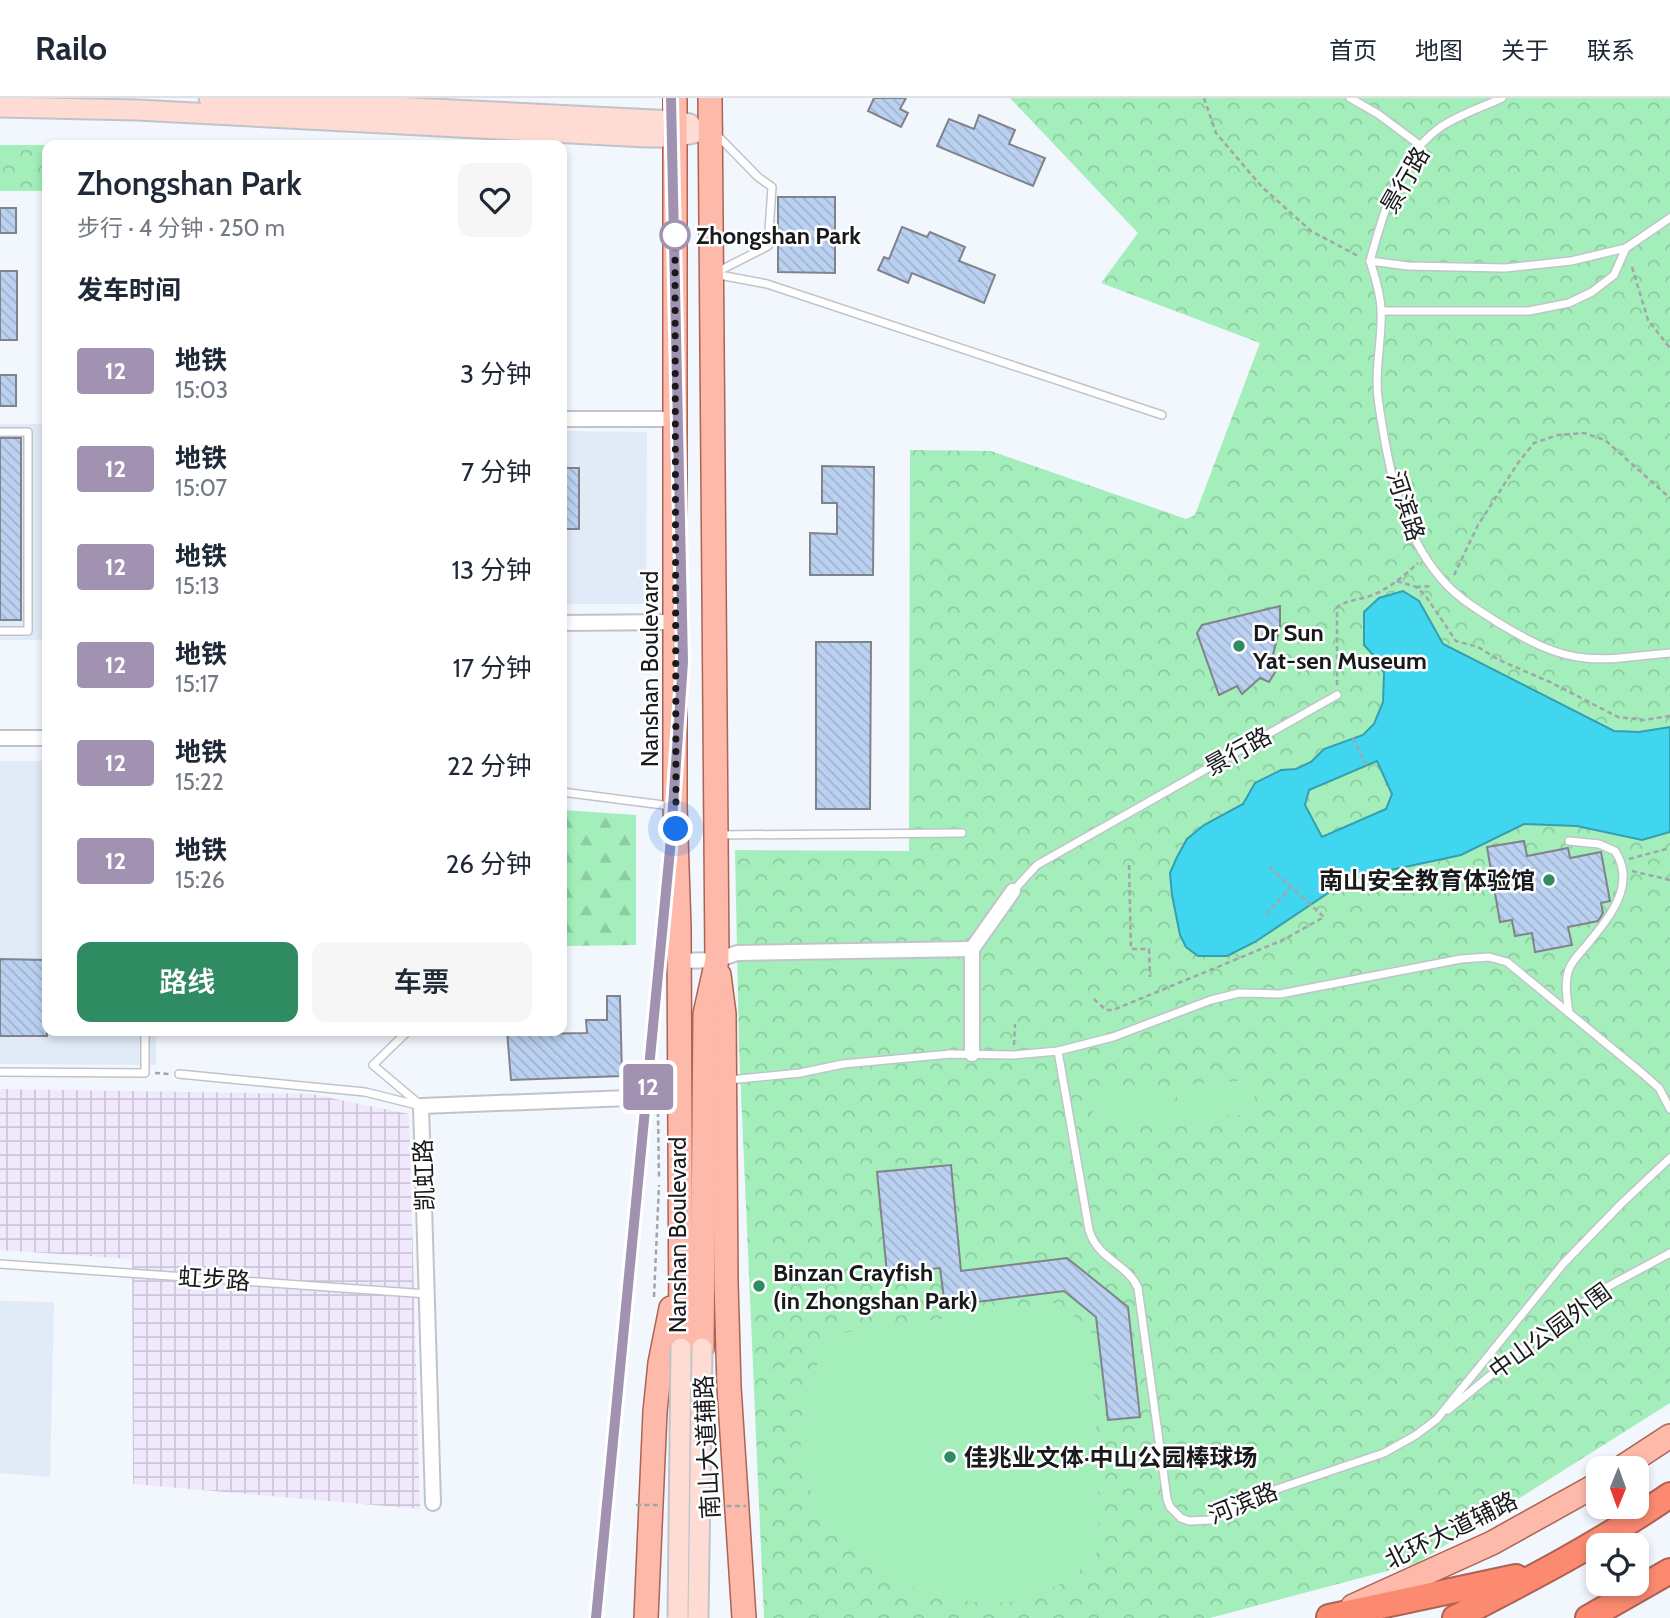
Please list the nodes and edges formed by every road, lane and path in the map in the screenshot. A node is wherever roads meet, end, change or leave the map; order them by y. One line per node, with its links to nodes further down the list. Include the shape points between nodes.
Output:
1 (209, 98): 8 (street)
2 (710, 98): 10 (main road, Nanshan Boulevard)
3 (1203, 98): 14 (path, via 1216,133 1262,187 1311,231)
4 (1350, 98): 11 (lane)
5 (1502, 98): 11 (lane, 景行路, via 1439,128)
6 (156, 104): 7 (street); 8 (street)
7 (0, 107)
8 (361, 108): 9 (street)
9 (675, 119): 10 (street); 20 (main road, Nanshan Boulevard)
10 (712, 129): 15 (main road, Nanshan Boulevard); 15 (lane, via 772,187 768,246)
11 (1421, 146): 14 (lane, 景行路, via 1386,203)
12 (1670, 218): 13 (lane)
13 (1626, 248): 14 (lane, via 1571,261 1505,268); 16 (lane, via 1614,275 1569,303 1528,310); 17 (path, via 1648,320)
14 (1370, 261): 16 (lane, 河滨路)
15 (713, 274): 18 (lane, via 767,284); 40 (main road, Nanshan Boulevard)
16 (1381, 311): 23 (lane, 河滨路, via 1378,396 1401,505)
17 (1670, 348)
18 (1162, 415)
19 (567, 419): 20 (street)
20 (675, 419): 27 (main road, Nanshan Boulevard)
21 (0, 432): 29 (lane, via 29,432 28,631)
22 (1670, 498): 25 (path, via 1605,440 1584,433 1535,443 1478,525)
23 (1424, 557): 24 (path); 25 (lane, 河滨路)
24 (1397, 582): 26 (path); 31 (path, via 1337,607)
25 (1448, 586): 26 (path); 30 (lane, 河滨路, via 1480,611 1545,649 1587,658)
26 (1416, 587): 32 (path, via 1456,640 1618,717)
27 (675, 622): 28 (street); 38 (main road, Nanshan Boulevard)
28 (567, 623)
29 (0, 631)
30 (1670, 653)
31 (1336, 695): 49 (lane, 景行路, via 1037,865)
32 (1670, 716)
33 (0, 738): 34 (street)
34 (42, 738)
35 (1353, 738): 36 (path)
36 (1367, 765)
37 (567, 793): 38 (lane)
38 (675, 807): 53 (main road, Nanshan Boulevard)
39 (962, 834): 40 (lane)
40 (718, 835): 52 (main road, Nanshan Boulevard)
41 (1569, 841): 43 (lane, via 1599,844 1615,851)
42 (1670, 848): 43 (path)
43 (1621, 860): 46 (lane)
44 (1267, 864): 48 (path)
45 (1129, 865): 54 (path, via 1131,949 1149,949)
46 (1624, 869): 47 (path); 56 (lane, via 1612,915 1570,966 1565,985)
47 (1670, 880)
48 (1292, 887): 50 (path); 55 (path, via 1324,917 1283,940 1113,1010 1105,1010)
49 (1013, 891): 51 (street)
50 (1266, 914)
51 (972, 949): 52 (street, via 737,953); 61 (street)
52 (717, 960): 53 (street); 66 (main road, 南山大道辅路); 72 (main road, Nanshan Boulevard, via 705,1014)
53 (678, 961): 67 (main road, Nanshan Boulevard)
54 (1150, 977)
55 (1094, 999)
56 (1569, 1013): 60 (lane, via 1507,962 1489,957 1461,959 1280,994 1239,993); 69 (lane, via 1643,1073)
57 (1015, 1024): 62 (path)
58 (145, 1036): 64 (lane)
59 (403, 1036): 68 (lane, via 373,1065)
60 (1058, 1051): 62 (lane); 77 (lane, 河滨路, via 1092,1238 1099,1251 1138,1288 1167,1499 1175,1514 1189,1521 1210,1520 1268,1492 1384,1453)
61 (972, 1054): 62 (lane); 66 (lane)
62 (1014, 1055)
63 (0, 1072): 64 (lane)
64 (145, 1073): 65 (path)
65 (179, 1074): 68 (lane, via 365,1092)
66 (725, 1081): 89 (main road, 南山大道辅路, via 729,1387)
67 (668, 1096): 68 (street, 凯虹路); 72 (main road, Nanshan Boulevard); 75 (path)
68 (421, 1106): 74 (street, 凯虹路)
69 (1670, 1109)
70 (1670, 1158): 77 (lane, 河滨路, via 1563,1264)
71 (1670, 1253): 77 (lane, 中山公园外围, via 1598,1292 1557,1321)
72 (692, 1256): 76 (main road, Nanshan Boulevard); 85 (main road, 南山大道辅路, via 660,1363)
73 (0, 1264): 74 (lane, 虹步路)
74 (428, 1294): 82 (street, 凯虹路)
75 (653, 1304)
76 (692, 1348): 87 (street, Nanshan Boulevard, bridge); 88 (street, Nanshan Boulevard, bridge)
77 (1437, 1419)
78 (1670, 1436): 79 (main road)
79 (1639, 1456)
80 (1586, 1491): 86 (main road, 北环大道辅路, via 1492,1543)
81 (1670, 1495): 83 (highway)
82 (433, 1503)
83 (1548, 1571): 86 (highway); 90 (highway)
84 (1670, 1571): 91 (highway)
85 (645, 1614)
86 (1327, 1617)
87 (678, 1618)
88 (698, 1618)
89 (742, 1618)
90 (1455, 1618)
91 (1588, 1618)

